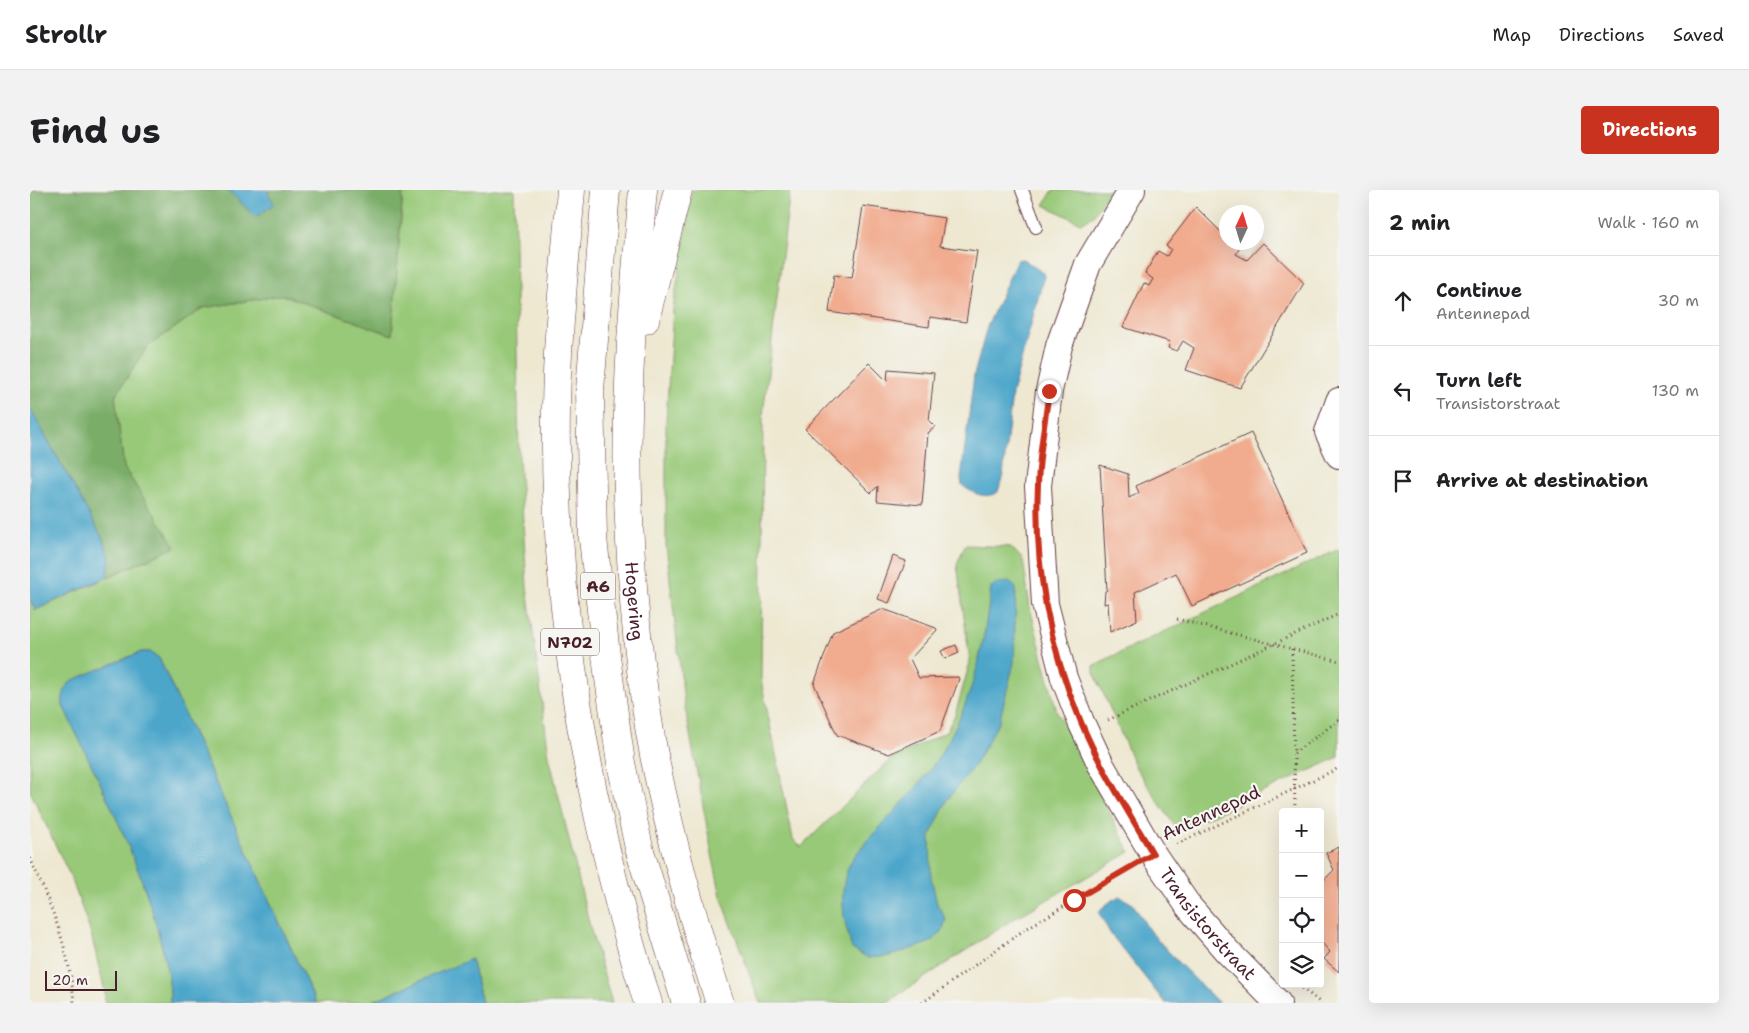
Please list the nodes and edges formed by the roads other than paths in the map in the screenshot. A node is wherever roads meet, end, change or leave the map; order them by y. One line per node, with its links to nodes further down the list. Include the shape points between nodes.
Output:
1 (552, 190): 9 (highway, N702)
2 (571, 190): 9 (highway, N702)
3 (606, 190): 14 (highway, A6, via 590,390 593,538 621,763 639,848)
4 (643, 190): 10 (highway, Hogering)
5 (678, 190): 10 (highway)
6 (1022, 190): 8 (lane)
7 (1132, 190): 16 (street, Transistorstraat, via 1088,264 1059,346 1043,434 1038,495 1045,604 1064,678 1101,765 1166,846 1189,907 1226,951)
8 (1036, 227)
9 (562, 295): 13 (highway, N702, via 556,409 563,582 586,755 624,924)
10 (629, 385): 15 (highway, Hogering, via 628,496 646,701 672,835 696,929)
11 (1339, 401): 12 (street, via 1328,432)
12 (1339, 455)
13 (648, 1003)
14 (686, 1003)
15 (720, 1003)
16 (1278, 1003)

